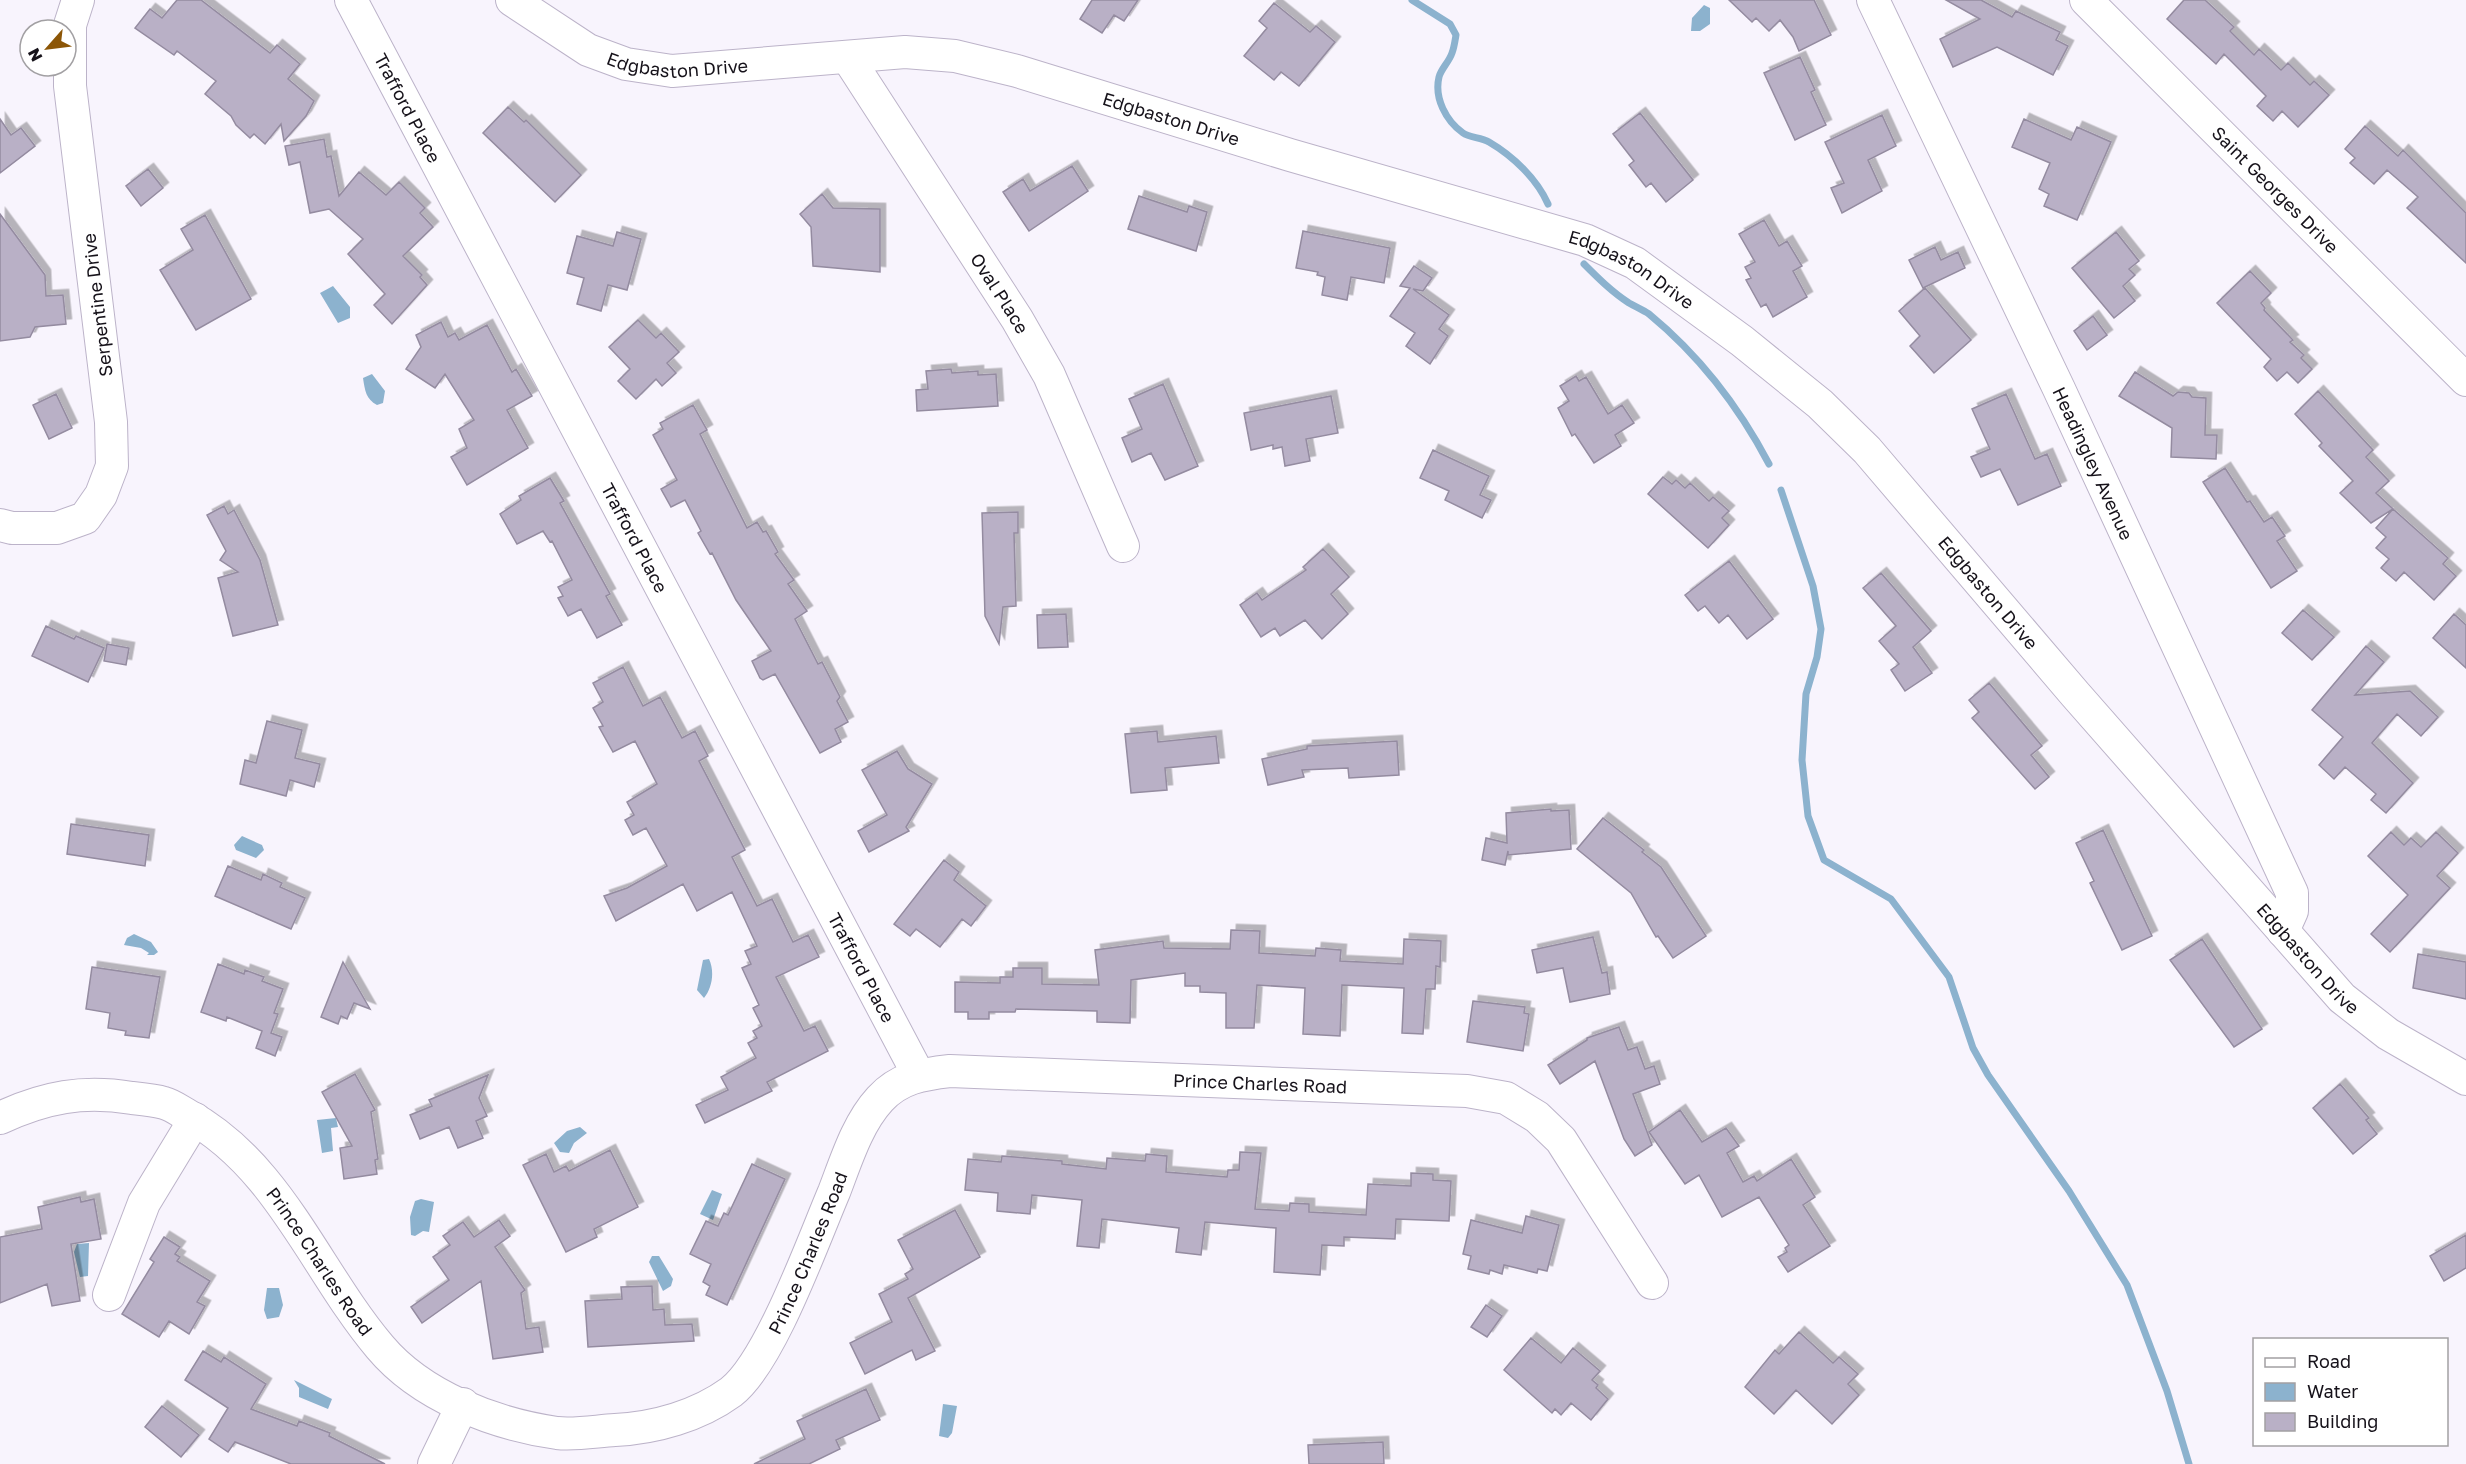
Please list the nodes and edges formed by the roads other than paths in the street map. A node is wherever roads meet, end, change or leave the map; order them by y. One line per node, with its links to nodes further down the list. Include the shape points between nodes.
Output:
1 (78, 0): 8 (street, Serpentine Drive, via 70,25 70,86 111,422 112,466 101,495 86,518 57,528)
2 (351, 0): 11 (street, Trafford Place)
3 (512, 0): 6 (street, Edgbaston Drive, via 588,50 626,64 672,71)
4 (1873, 0): 10 (street, Headingley Avenue, via 2064,400 2292,893 2292,911)
5 (2086, 0): 7 (street, Saint Georges Drive)
6 (848, 58): 9 (street, Oval Place, via 1049,375); 10 (street, Edgbaston Drive, via 905,52 955,56 1017,71 1585,240 1635,263 1742,340 1820,404 1867,450)
7 (2466, 380)
8 (0, 525)
9 (1123, 546)
10 (2283, 931): 12 (street, Edgbaston Drive, via 2363,1017)
11 (918, 1074): 15 (street, Prince Charles Road, via 950,1071 1467,1091 1506,1098 1561,1140); 17 (street, Prince Charles Road, via 879,1099 856,1138 802,1268 756,1364 731,1392 676,1421 632,1430 570,1433 493,1419)
12 (2466, 1079)
13 (0, 1118): 14 (street, Prince Charles Road, via 51,1099 99,1093 165,1103)
14 (195, 1119): 16 (street, via 144,1203); 17 (street, Prince Charles Road, via 211,1128 256,1168 381,1348 425,1386)
15 (1652, 1283)
16 (109, 1295)
17 (463, 1404): 18 (street)
18 (434, 1464)

